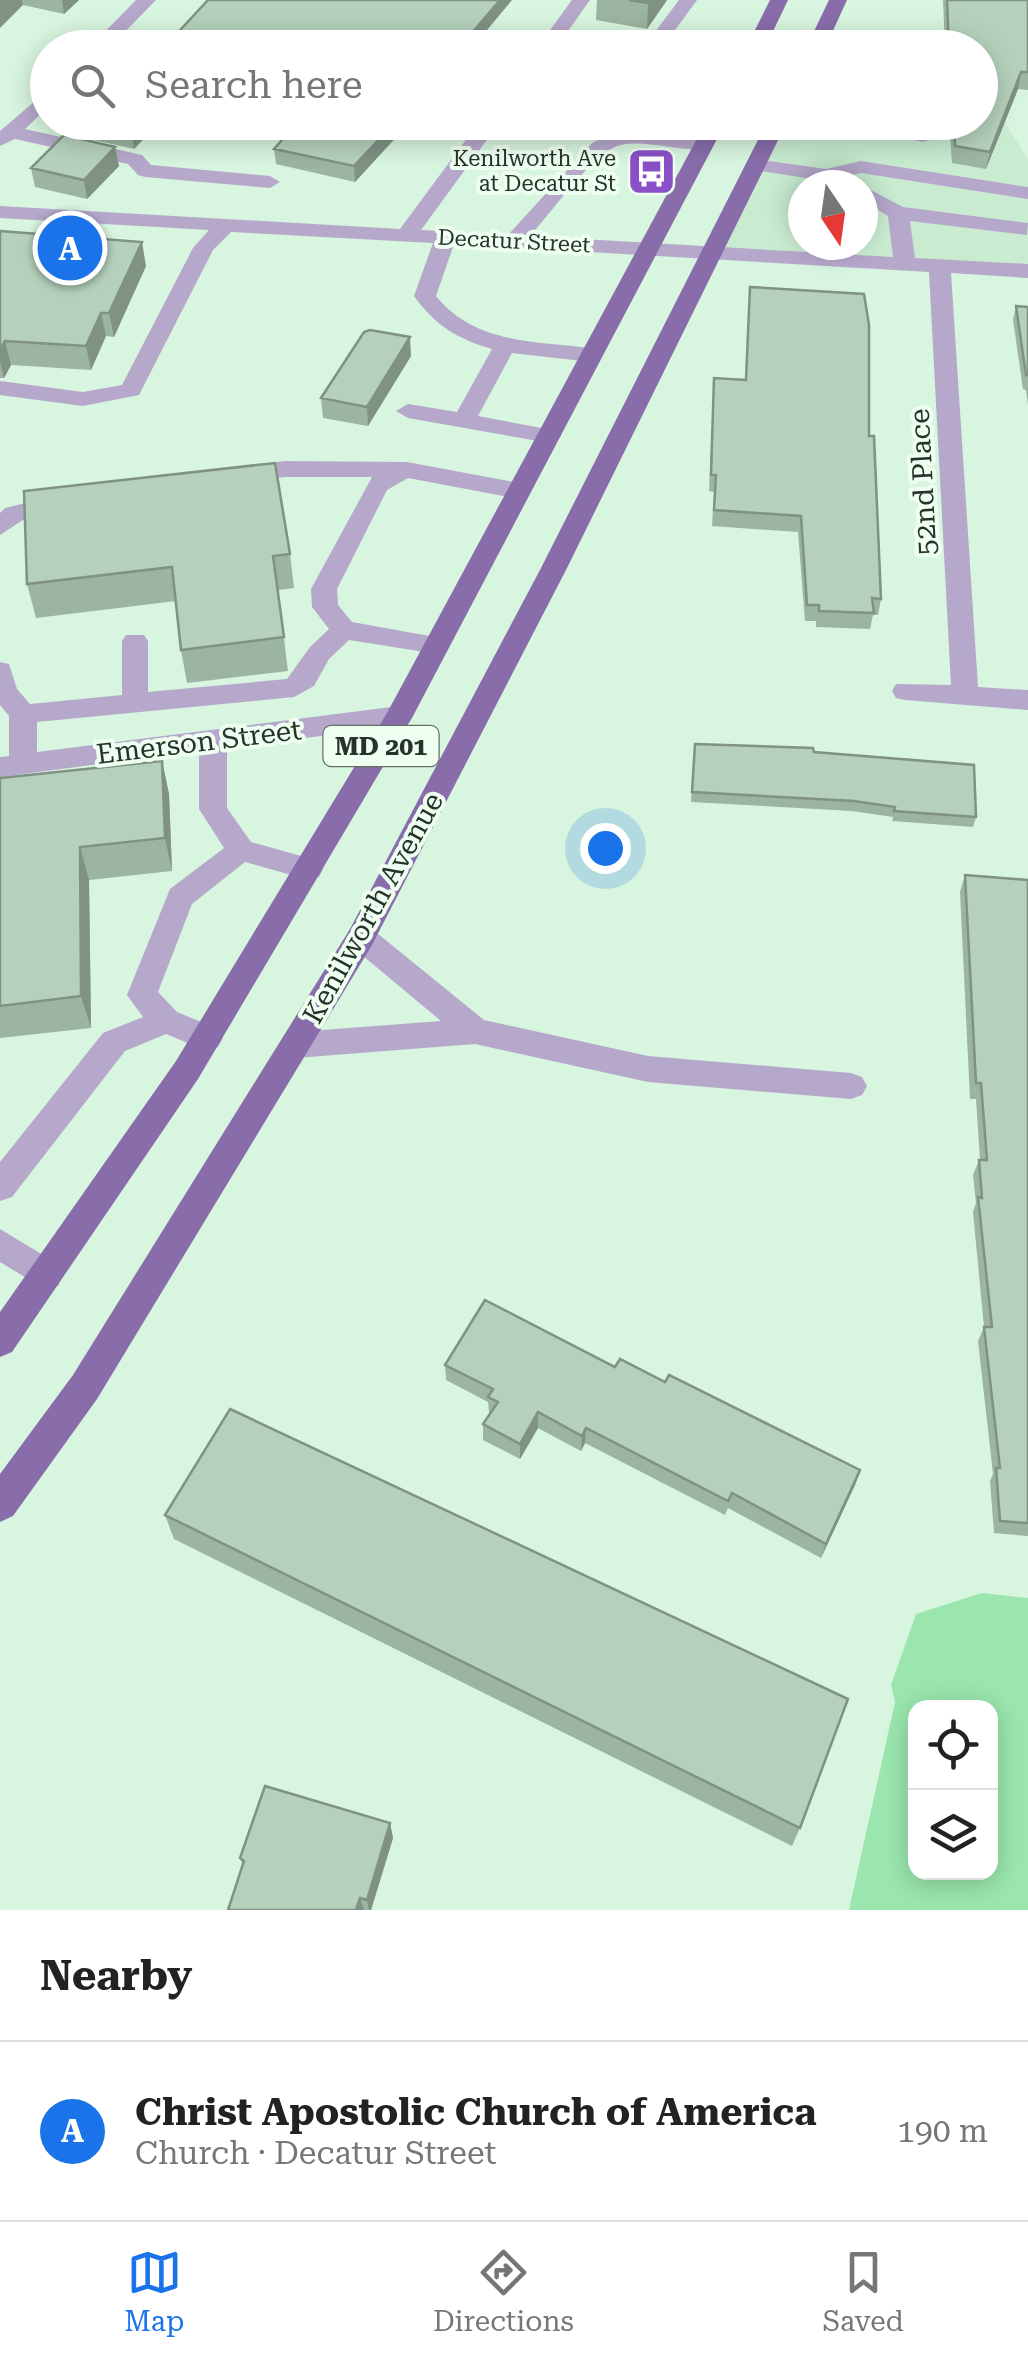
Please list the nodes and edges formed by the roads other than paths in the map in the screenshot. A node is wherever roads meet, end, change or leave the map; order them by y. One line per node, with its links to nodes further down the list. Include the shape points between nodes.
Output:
1 (147, 0): 6 (street)
2 (581, 0): 7 (street)
3 (688, 0): 8 (street)
4 (779, 0): 9 (main road)
5 (838, 0): 10 (main road)
6 (116, 30)
7 (559, 30)
8 (666, 30)
9 (764, 30)
10 (824, 30)
11 (30, 110): 12 (street)
12 (8, 127)
13 (60, 140): 21 (street, via 135,159 144,171)
14 (477, 140): 28 (street)
15 (611, 140): 30 (street)
16 (707, 140): 31 (main road, MD 201)
17 (768, 140): 18 (main road, Kenilworth Avenue / MD 201)
18 (755, 165): 19 (street); 32 (main road, Kenilworth Avenue / MD 201)
19 (794, 170)
20 (846, 170): 22 (street)
21 (270, 182)
22 (1028, 192)
23 (878, 201): 25 (street)
24 (0, 212): 26 (street, Decatur Street)
25 (898, 213): 27 (street); 33 (street)
26 (225, 225): 28 (street, Decatur Street); 38 (street, via 204,248 131,390 106,400 80,400)
27 (1027, 229): 35 (street)
28 (406, 235): 29 (street, Decatur Street)
29 (446, 237): 30 (street, Decatur Street); 36 (street, via 425,296 437,316 467,337)
30 (514, 242): 31 (street, Decatur Street)
31 (647, 249): 32 (street, Decatur Street); 37 (main road, MD 201)
32 (714, 253): 33 (street, Decatur Street); 61 (main road, Kenilworth Avenue / MD 201)
33 (905, 264): 34 (street, Decatur Street)
34 (940, 266): 35 (street, Decatur Street); 52 (street, 52nd Place)
35 (1022, 271)
36 (505, 346): 37 (street); 40 (street)
37 (591, 355): 41 (main road, MD 201)
38 (0, 388)
39 (408, 411): 40 (street)
40 (464, 421): 41 (street)
41 (549, 436): 44 (main road, MD 201)
42 (408, 470): 43 (street, via 284,469); 44 (street); 47 (street, via 377,486 324,589 325,608)
43 (208, 480)
44 (520, 491): 49 (main road, MD 201)
45 (93, 497): 46 (street, via 14,514)
46 (0, 527)
47 (344, 630): 49 (street); 54 (street, via 294,688)
48 (135, 641): 54 (street)
49 (437, 646): 56 (main road, MD 201)
50 (0, 670): 55 (street, via 4,692)
51 (905, 691): 52 (street)
52 (966, 695): 53 (street)
53 (1028, 700)
54 (135, 704): 55 (street)
55 (23, 714): 58 (street)
56 (399, 716): 57 (street, Emerson Street); 60 (main road, MD 201)
57 (214, 740): 58 (street, Emerson Street); 59 (street, via 213,810)
58 (12, 766)
59 (241, 850): 60 (street); 62 (street, via 180,897 142,994)
60 (309, 869): 64 (main road, MD 201)
61 (361, 937): 63 (street); 65 (main road, Kenilworth Avenue / MD 201)
62 (166, 1021): 64 (street); 67 (street, via 114,1042)
63 (475, 1032): 65 (street); 66 (street, via 648,1069)
64 (206, 1038): 69 (main road, MD 201)
65 (296, 1045): 71 (main road, Kenilworth Avenue / MD 201, via 84,1387)
66 (851, 1086)
67 (0, 1187)
68 (0, 1244): 69 (street)
69 (46, 1275): 70 (main road, MD 201)
70 (0, 1341)
71 (0, 1504)

